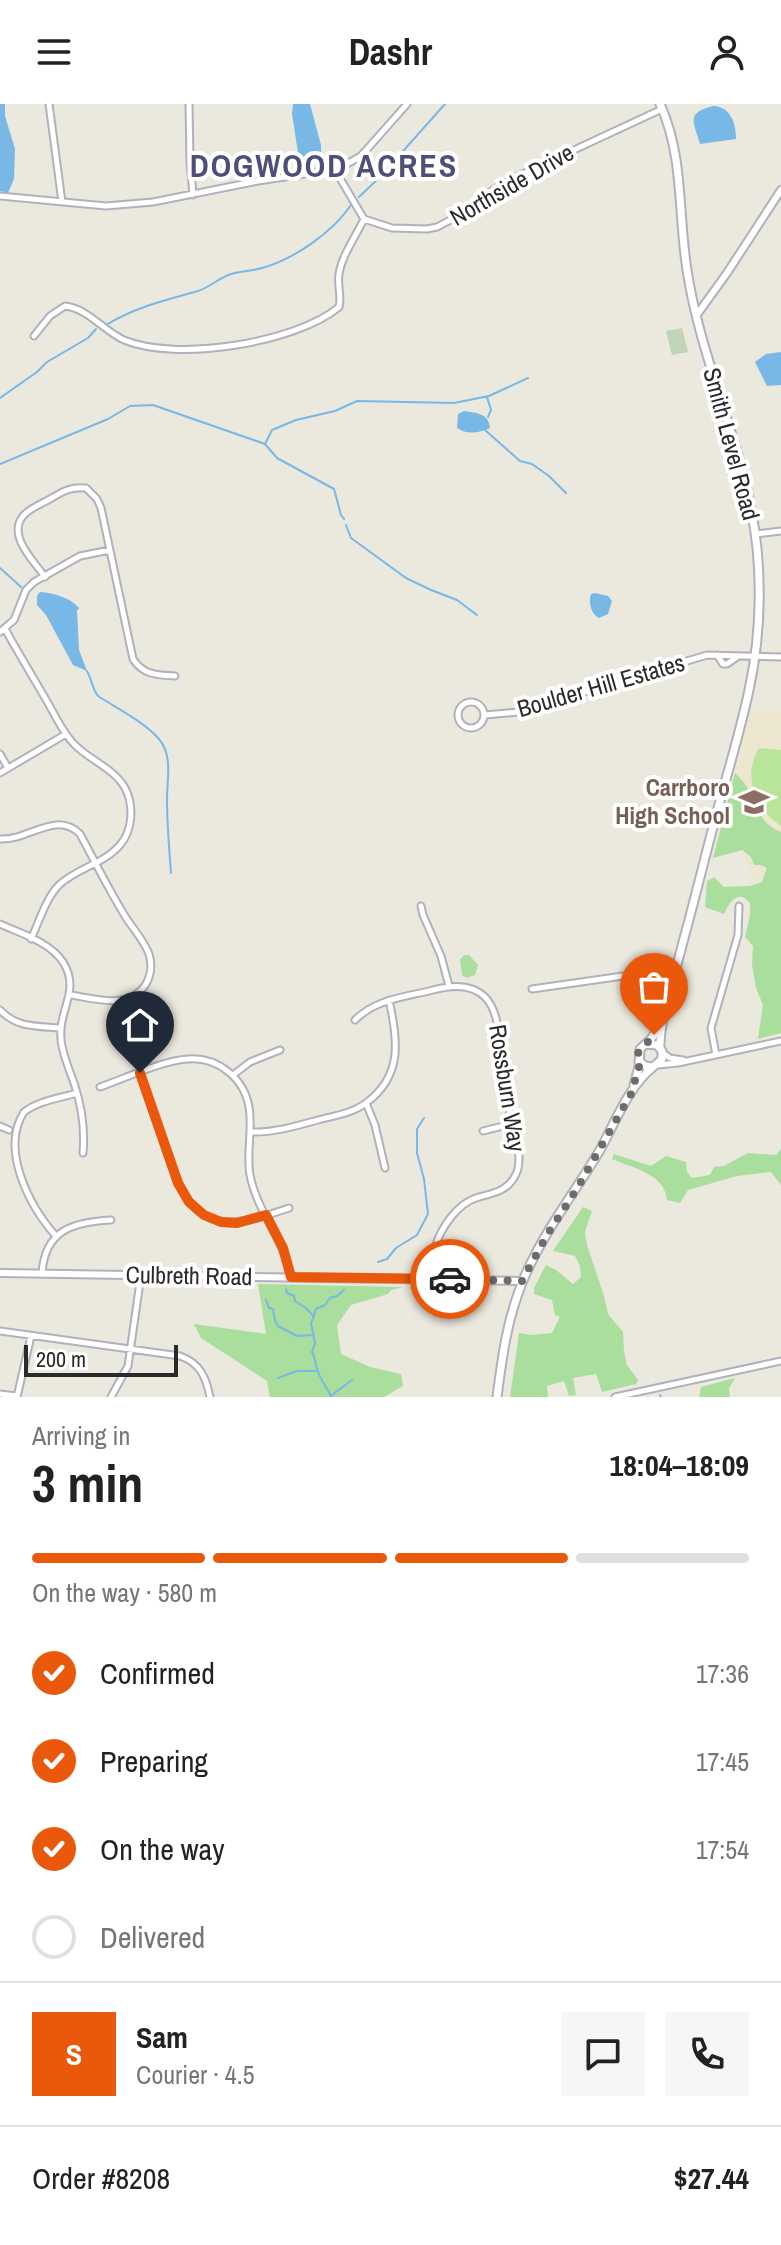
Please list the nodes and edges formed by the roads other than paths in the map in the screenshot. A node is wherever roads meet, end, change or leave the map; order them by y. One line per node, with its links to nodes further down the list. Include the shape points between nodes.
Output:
1 (49, 104): 9 (street)
2 (189, 104): 7 (street)
3 (407, 104): 5 (street, via 361,156)
4 (661, 106): 10 (street, Northside Drive, via 518,176 437,227 392,228); 11 (main road, Smith Level Road, via 675,153)
5 (338, 169): 7 (street); 10 (street)
6 (781, 190): 11 (street)
7 (193, 195): 9 (street, via 106,206)
8 (0, 196): 9 (street)
9 (62, 202)
10 (364, 219): 12 (street, via 340,269 339,307 261,341 151,348 111,334 65,306)
11 (696, 316): 14 (main road, Smith Level Road)
12 (34, 336)
13 (781, 531): 14 (street)
14 (756, 534): 18 (main road, Smith Level Road)
15 (110, 550): 16 (street, via 80,556); 16 (street, via 97,499 86,488 69,488 24,514 18,528 20,540); 20 (street, via 133,659 151,674)
16 (45, 577): 17 (street, via 26,590 18,614)
17 (2, 631): 22 (street)
18 (756, 657): 19 (street, Boulder Hill Estates); 21 (street, Boulder Hill Estates, via 707,655 518,712); 32 (main road, Smith Level Road)
19 (781, 657)
20 (175, 676)
21 (485, 715): 21 (street, Boulder Hill Estates, via 471,702 458,715 471,729)
22 (66, 734): 24 (street); 27 (street, via 117,777 128,796 131,817 123,842)
23 (0, 754): 24 (street)
24 (8, 768): 25 (street)
25 (0, 773)
26 (0, 839): 27 (street, via 47,826 74,827)
27 (96, 863): 31 (street, via 58,886); 35 (street, via 149,955 149,977 141,990 125,999)
28 (421, 906): 33 (street)
29 (739, 906): 45 (street, via 738,935 711,1028)
30 (0, 924): 31 (street)
31 (31, 939): 35 (street, via 62,960)
32 (673, 980): 34 (street, via 644,973); 38 (main road, Smith Level Road)
33 (449, 986): 36 (street); 55 (street, Rossburn Way, via 476,990 495,1015)
34 (532, 989)
35 (71, 995): 40 (street)
36 (389, 1000): 39 (street, via 365,1009); 54 (street, via 396,1034 394,1061 387,1081)
37 (0, 1010): 40 (street, via 22,1025)
38 (664, 1019): 42 (main road, Smith Level Road); 44 (main road, Smith Level Road)
39 (355, 1020)
40 (60, 1028): 52 (street)
41 (781, 1041): 45 (street)
42 (646, 1044): 44 (main road); 47 (main road)
43 (280, 1050): 50 (street)
44 (661, 1050): 46 (street, via 670,1058); 48 (main road, via 662,1059)
45 (716, 1055): 46 (street)
46 (688, 1060): 48 (street)
47 (639, 1061): 48 (main road); 53 (main road)
48 (655, 1066): 53 (main road)
49 (140, 1073): 50 (street, via 194,1059 215,1063); 51 (street); 63 (street, via 189,1202 221,1222)
50 (233, 1075): 58 (street, via 247,1100)
51 (100, 1087)
52 (77, 1093): 56 (street, via 28,1109 8,1132); 59 (street)
53 (631, 1094): 71 (main road)
54 (366, 1103): 58 (street, via 289,1127); 60 (street)
55 (511, 1124): 57 (street); 70 (street, Rossburn Way, via 519,1161 515,1178 454,1214 435,1247)
56 (0, 1126)
57 (483, 1131)
58 (250, 1132): 63 (street, via 250,1175)
59 (83, 1153)
60 (385, 1168)
61 (20, 1195): 65 (street)
62 (289, 1208): 63 (street)
63 (266, 1215): 69 (street)
64 (111, 1220): 65 (street, via 79,1224)
65 (56, 1236): 67 (street)
66 (0, 1273): 67 (street, Culbreth Road)
67 (42, 1273): 68 (street, Culbreth Road)
68 (141, 1275): 69 (street, Culbreth Road); 74 (street)
69 (291, 1277): 70 (street, Culbreth Road)
70 (432, 1279): 71 (street, Culbreth Road)
71 (522, 1281): 80 (main road, via 507,1326)
72 (0, 1331): 73 (street)
73 (31, 1336): 74 (street); 77 (street)
74 (130, 1349): 78 (street, via 125,1373); 79 (street, via 189,1359 204,1374)
75 (781, 1361): 81 (street)
76 (0, 1394): 77 (street)
77 (17, 1396)
78 (111, 1397)
79 (210, 1397)
80 (497, 1397)
81 (615, 1397)

